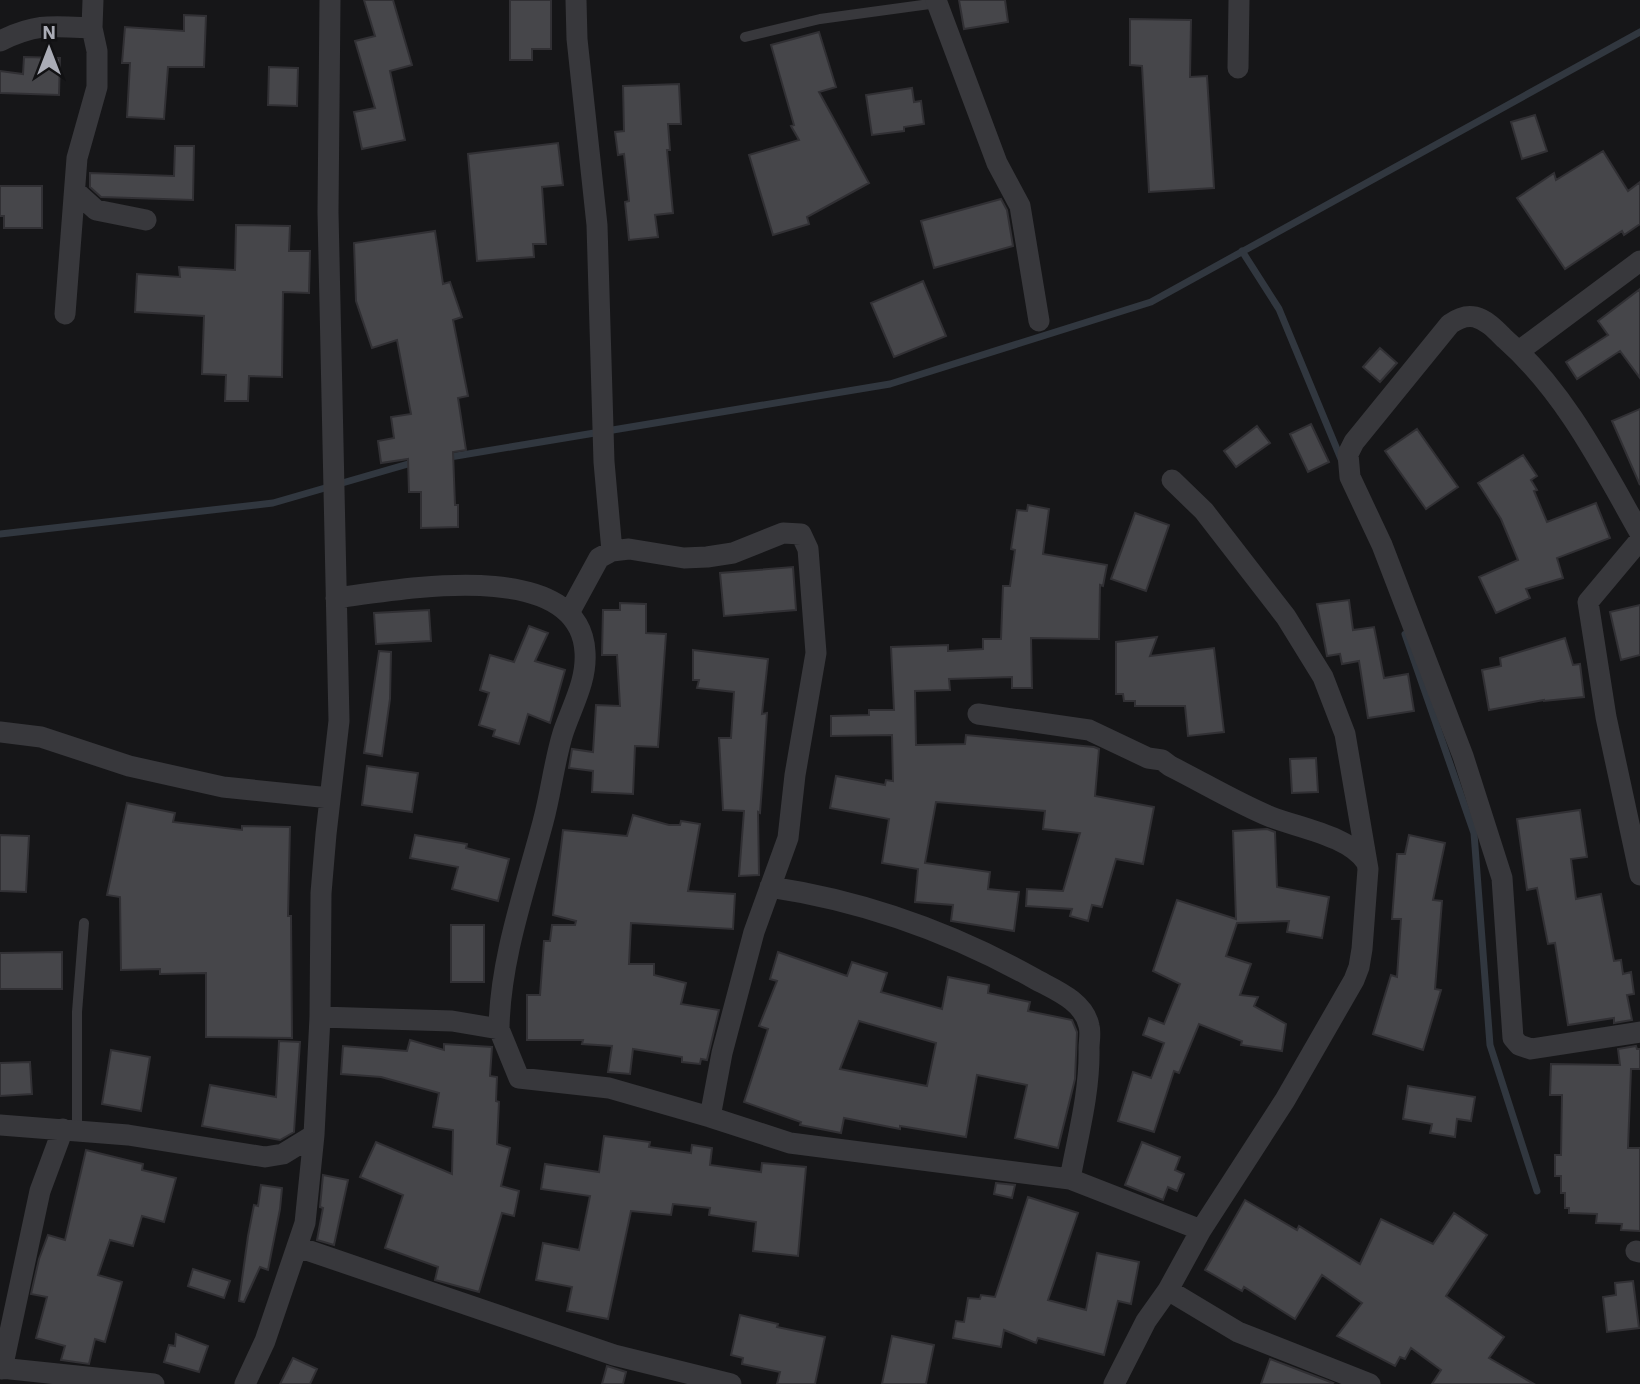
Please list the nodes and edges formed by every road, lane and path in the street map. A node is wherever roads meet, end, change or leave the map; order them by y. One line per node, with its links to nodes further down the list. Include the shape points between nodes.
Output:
1 (93, 0): 6 (street)
2 (330, 0): 20 (street, via 328,212)
3 (576, 0): 19 (street, via 597,225 604,462)
4 (1239, 0): 9 (street)
5 (936, 2): 7 (lane, via 820,19); 14 (street, via 997,163 1020,206)
6 (92, 29): 8 (street, via 48,25 24,29); 10 (street, via 97,87 77,158)
7 (745, 37)
8 (0, 41)
9 (1238, 68)
10 (75, 191): 11 (street, via 96,209); 13 (street)
11 (146, 219)
12 (1640, 261): 15 (street)
13 (65, 314)
14 (1039, 321)
15 (1519, 351): 17 (street, via 1579,426); 31 (street, via 1480,319 1466,316 1450,324 1354,442 1348,454 1350,477 1382,545 1463,756 1503,878 1513,1038 1531,1049)
16 (1172, 480): 25 (street, via 1204,511 1286,617 1323,677 1345,734)
17 (1640, 533)
18 (1640, 540): 26 (street, via 1588,602 1606,717)
19 (612, 551): 21 (street, via 599,558); 27 (street, via 708,557 733,554 783,533 801,534 808,548 816,653 788,838)
20 (336, 598): 21 (street, via 436,585 489,585 537,593); 24 (street, via 340,722)
21 (569, 613): 30 (street, via 582,633 584,672 562,734 505,965)
22 (978, 714): 25 (street, via 1089,730 1162,760 1270,817 1344,844)
23 (0, 732): 24 (street, via 41,737 129,766 223,787)
24 (330, 797): 29 (street, via 321,893)
25 (1367, 863): 37 (street, via 1362,949 1354,980 1285,1100)
26 (1640, 875)
27 (770, 887): 32 (street, via 729,1026); 36 (street, via 813,893 945,934 1074,1002 1089,1026 1090,1077)
28 (84, 923): 34 (lane)
29 (320, 1017): 30 (street, via 452,1021); 35 (street)
30 (499, 1029): 32 (street, via 519,1078 609,1088)
31 (1640, 1032)
32 (710, 1117): 36 (street, via 790,1143)
33 (0, 1125): 34 (street)
34 (70, 1130): 35 (street, via 265,1157 283,1154); 40 (street, via 40,1191)
35 (314, 1135): 38 (street, via 305,1223)
36 (1070, 1179): 37 (street)
37 (1201, 1230): 39 (street)
38 (298, 1247): 41 (street); 43 (street, via 614,1355)
39 (1168, 1290): 44 (street, via 1146,1321); 45 (street, via 1238,1332)
40 (1, 1369): 42 (street)
41 (247, 1383)
42 (154, 1384)
43 (731, 1384)
44 (1114, 1384)
45 (1370, 1384)

